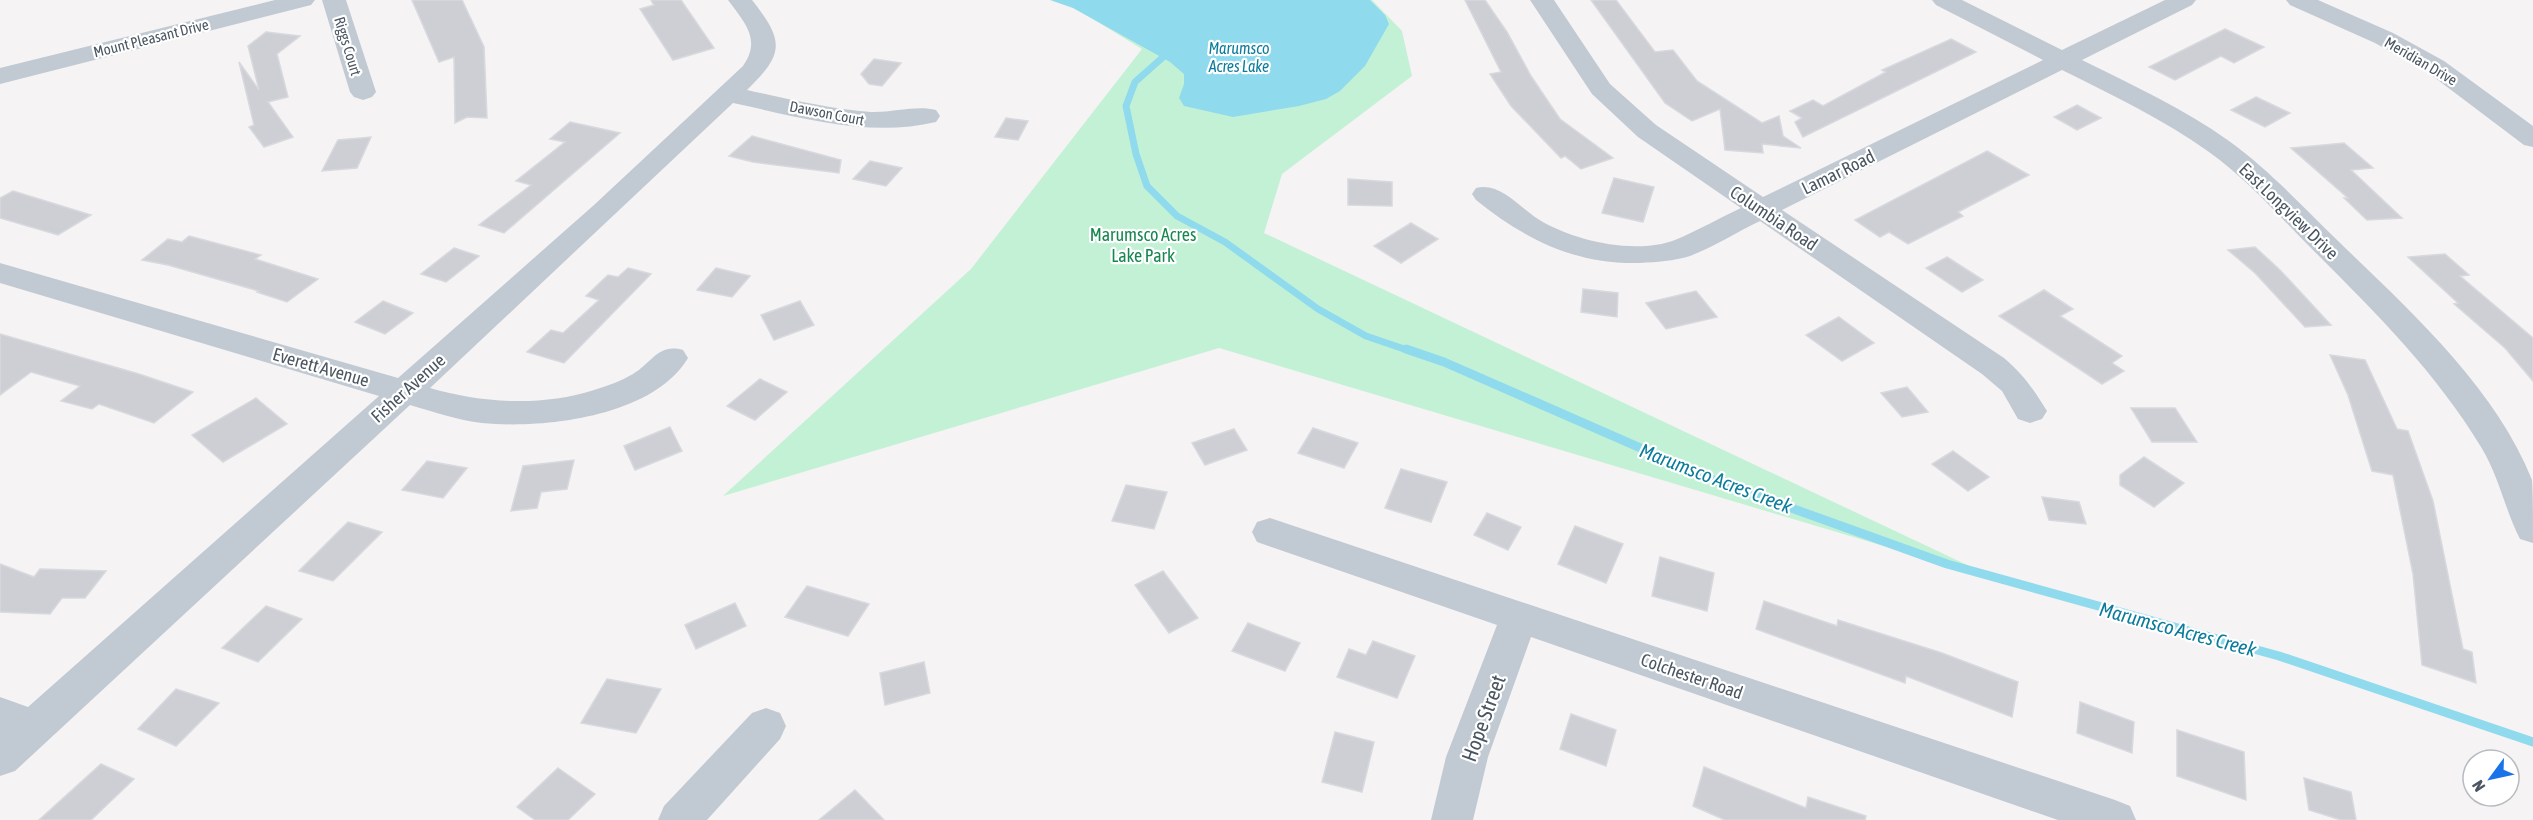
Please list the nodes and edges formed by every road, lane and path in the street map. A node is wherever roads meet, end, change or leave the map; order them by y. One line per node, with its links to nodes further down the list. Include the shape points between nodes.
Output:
1 (303, 0): 8 (street, Mount Pleasant Drive)
2 (334, 0): 11 (street, Riggs Court)
3 (740, 0): 12 (street, Fisher Avenue, via 763,32 766,47 759,63)
4 (1542, 0): 16 (street, Columbia Road, via 1583,65 1620,107 1647,131)
5 (1944, 0): 9 (street, East Longview Drive)
6 (2184, 0): 9 (street, Lamar Road)
7 (2298, 0): 14 (street, Meridian Drive, via 2384,38 2435,66)
8 (218, 10): 10 (street, Mount Pleasant Drive)
9 (2063, 60): 16 (street, Lamar Road); 21 (street, East Longview Drive, via 2165,112 2222,149 2427,346 2484,420 2509,464)
10 (0, 76)
11 (363, 92)
12 (728, 94): 13 (street, Dawson Court, via 861,120 902,121); 19 (street, Fisher Avenue)
13 (927, 116)
14 (2533, 140)
15 (1486, 194): 16 (street, Lamar Road, via 1510,215 1559,242 1629,255 1680,249)
16 (1761, 209): 20 (street, Columbia Road, via 1993,366 2013,383)
17 (0, 273): 19 (street, Everett Avenue)
18 (672, 358): 19 (street, Everett Avenue, via 646,381 614,395 546,412 480,412)
19 (405, 392): 24 (street, Fisher Avenue)
20 (2030, 411)
21 (2533, 529)
22 (1270, 532): 23 (street, Colchester Road)
23 (1519, 617): 28 (street, Hope Street, via 1467,757); 29 (street, Colchester Road)
24 (17, 721): 26 (street, Fisher Avenue)
25 (766, 726): 27 (street)
26 (0, 758)
27 (679, 820)
28 (1452, 820)
29 (2115, 820)

